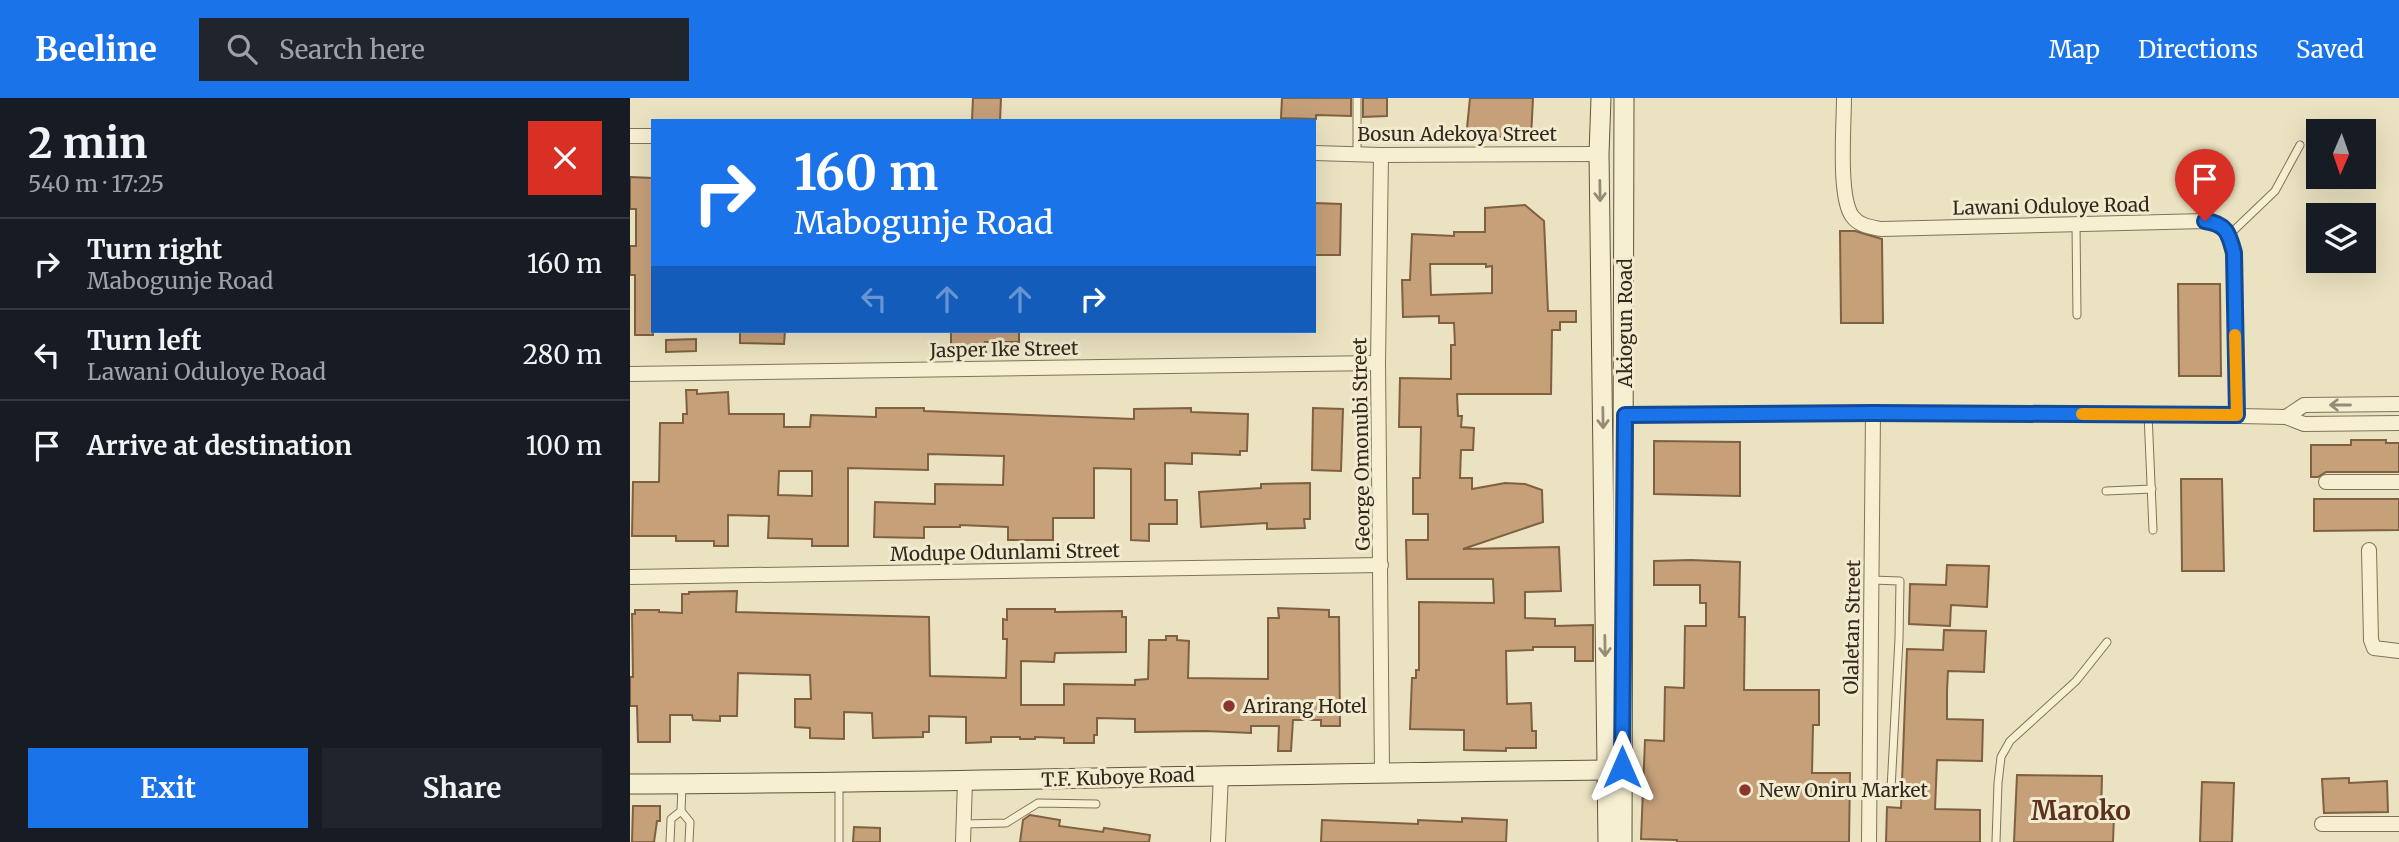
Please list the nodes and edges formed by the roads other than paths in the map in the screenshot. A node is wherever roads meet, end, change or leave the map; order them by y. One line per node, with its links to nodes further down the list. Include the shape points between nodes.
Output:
1 (1357, 98): 9 (lane)
2 (1601, 98): 10 (street)
3 (1624, 98): 20 (street, Akiogun Road)
4 (1844, 98): 12 (street, Lawani Oduloye Road, via 1844,190 1853,218 1865,226)
5 (630, 136): 6 (street)
6 (651, 136)
7 (2300, 145): 13 (lane, via 2275,191)
8 (1316, 153): 9 (street, Bosun Adekoya Street)
9 (1357, 154): 11 (street, Bosun Adekoya Street)
10 (1599, 154): 11 (street, Bosun Adekoya Street); 35 (street, one-way to 35)
11 (1381, 155): 15 (street, George Omonubi Street)
12 (2076, 225): 13 (street, Lawani Oduloye Road, via 2205,221 2218,223); 14 (lane)
13 (2229, 235): 21 (street, via 2234,253)
14 (2077, 315)
15 (1378, 363): 16 (street, Jasper Ike Street); 30 (street, George Omonubi Street)
16 (630, 374)
17 (2399, 404): 22 (street, one-way to 22, via 2304,405)
18 (1873, 413): 19 (street); 20 (street); 32 (street, Olaletan Street)
19 (2148, 414): 21 (street); 26 (lane)
20 (1625, 415): 54 (street, Akiogun Road)
21 (2237, 415): 22 (street)
22 (2286, 417): 23 (street, via 2304,424)
23 (2399, 423)
24 (2326, 482): 25 (street)
25 (2399, 482)
26 (2152, 489): 27 (lane); 28 (lane)
27 (2106, 491)
28 (2153, 530)
29 (2369, 550): 34 (street, via 2371,640 2374,648)
30 (1381, 565): 31 (street, Modupe Odunlami Street); 36 (street, George Omonubi Street)
31 (630, 577)
32 (1871, 580): 42 (lane, via 1900,581); 55 (street, Olaletan Street)
33 (2107, 642): 56 (lane, via 2076,681 2010,741 2001,757)
34 (2399, 651)
35 (1607, 770): 36 (street, T.F. Kuboye Road); 53 (street)
36 (1382, 772): 37 (street, T.F. Kuboye Road)
37 (1222, 775): 38 (street, T.F. Kuboye Road); 52 (street)
38 (965, 781): 39 (street, T.F. Kuboye Road); 45 (street)
39 (839, 782): 41 (street, T.F. Kuboye Road); 50 (lane)
40 (630, 784): 41 (street, T.F. Kuboye Road)
41 (682, 784): 44 (lane)
42 (1892, 789)
43 (1096, 804): 45 (lane, via 1038,803 1006,823)
44 (681, 811): 48 (lane, via 671,820); 49 (lane, via 690,822)
45 (964, 824): 51 (street)
46 (2322, 824): 47 (street)
47 (2399, 824)
48 (670, 842)
49 (690, 842)
50 (839, 842)
51 (963, 842)
52 (1218, 842)
53 (1608, 842)
54 (1622, 842)
55 (1869, 842)
56 (1996, 842)

